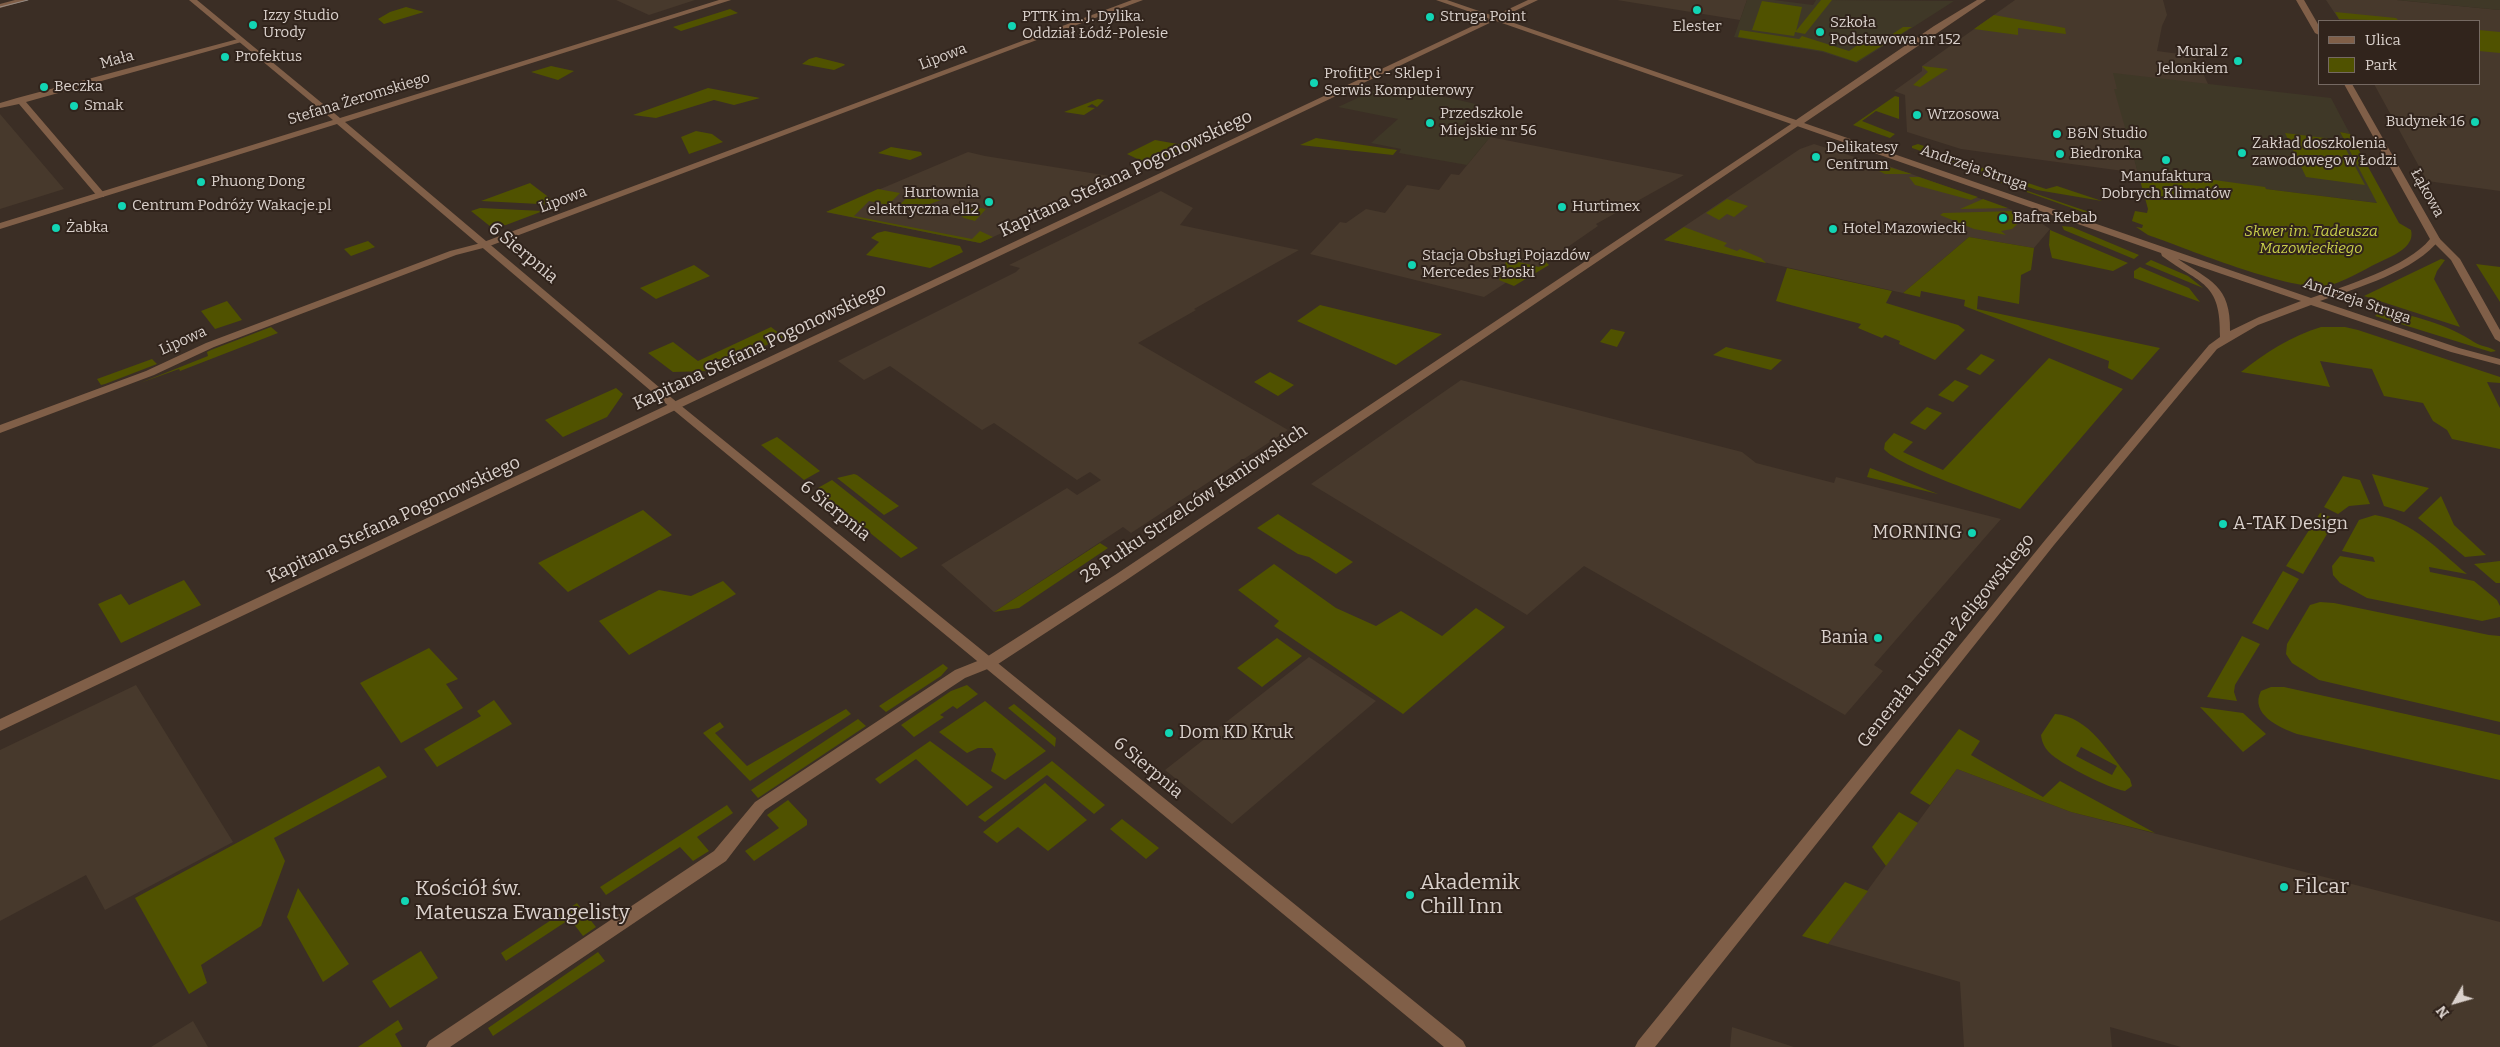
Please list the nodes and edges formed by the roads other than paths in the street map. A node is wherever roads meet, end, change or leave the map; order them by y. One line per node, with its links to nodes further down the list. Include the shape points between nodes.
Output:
1 (24, 0): 9 (street)
2 (193, 0): 12 (street, 6 Sierpnia)
3 (727, 0): 16 (street, Stefana Żeromskiego)
4 (1138, 0): 21 (street, Lipowa)
5 (1440, 0): 10 (street, Andrzeja Struga)
6 (1534, 0): 10 (street, Kapitana Stefana Pogonowskiego)
7 (1982, 0): 17 (street, 28 Pułku Strzelców Kaniowskich)
8 (2300, 0): 11 (street)
9 (0, 6)
10 (1494, 19): 17 (street, Andrzeja Struga); 27 (street, Kapitana Stefana Pogonowskiego)
11 (2318, 31)
12 (241, 41): 14 (street, Mała); 16 (street, 6 Sierpnia)
13 (2349, 85): 20 (street, Łąkowa)
14 (20, 100): 15 (street, Mała); 18 (street)
15 (0, 106)
16 (339, 121): 18 (street, Stefana Żeromskiego); 21 (street, 6 Sierpnia)
17 (1798, 124): 22 (street, Andrzeja Struga); 29 (street, 28 Pułku Strzelców Kaniowskich)
18 (101, 195): 19 (street, Stefana Żeromskiego)
19 (0, 226)
20 (2435, 240): 23 (street, Łąkowa, via 2421,254); 25 (street, Łąkowa, via 2455,260)
21 (484, 245): 27 (street, 6 Sierpnia); 28 (street, Lipowa, via 210,345 150,372)
22 (2157, 248): 23 (street, Andrzeja Struga); 24 (street, via 2206,280 2220,294 2226,307)
23 (2312, 302): 24 (street, Generała Lucjana Żeligowskiego, via 2269,316); 26 (street, Andrzeja Struga)
24 (2225, 338): 33 (street, Generała Lucjana Żeligowskiego, via 2207,353 2061,528)
25 (2500, 339)
26 (2500, 362)
27 (675, 406): 29 (street, 6 Sierpnia); 30 (street, Kapitana Stefana Pogonowskiego)
28 (0, 429)
29 (990, 662): 31 (street, 28 Pułku Strzelców Kaniowskich, via 960,674 760,806 720,856); 32 (street, 6 Sierpnia)
30 (0, 725)
31 (435, 1047)
32 (1457, 1047)
33 (1644, 1047)

